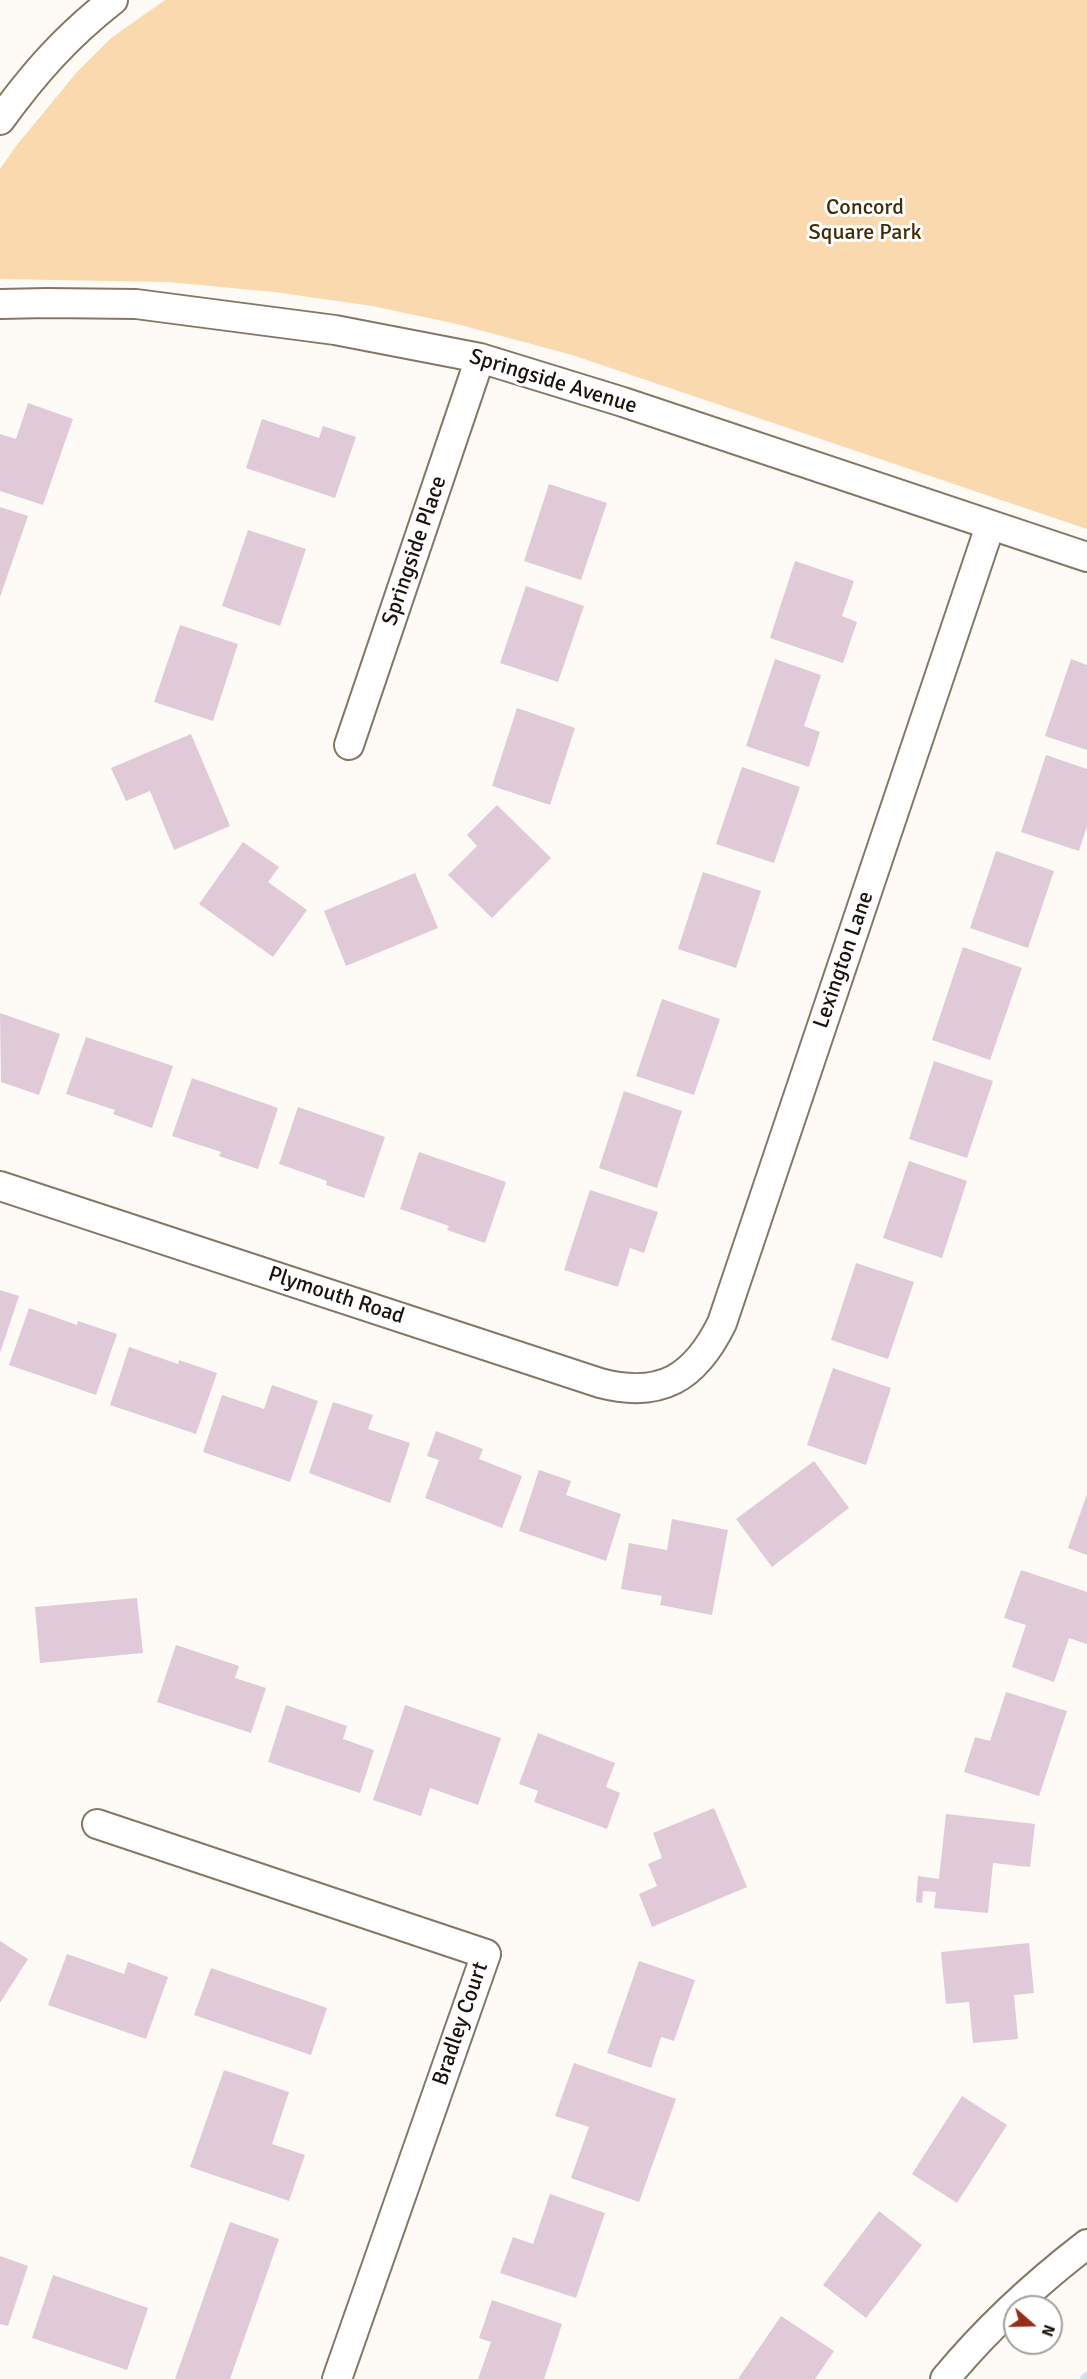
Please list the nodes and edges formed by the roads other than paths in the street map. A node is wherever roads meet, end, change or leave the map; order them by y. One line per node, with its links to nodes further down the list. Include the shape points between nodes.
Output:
1 (113, 0): 2 (street, via 33,75)
2 (0, 120)
3 (0, 304): 4 (street, Springside Avenue, via 136,304 335,330)
4 (480, 358): 5 (street, Springside Avenue); 7 (street, Springside Place)
5 (990, 526): 6 (street, Springside Avenue); 9 (street, Lexington Lane, via 722,1323 710,1347 692,1369)
6 (1087, 557)
7 (349, 745)
8 (0, 1186): 9 (street, Plymouth Road, via 600,1383 625,1390)
9 (674, 1380)
10 (97, 1824): 12 (street, Bradley Court, via 486,1954)
11 (1087, 2244): 13 (street, via 1004,2314)
12 (337, 2379)
13 (945, 2379)

